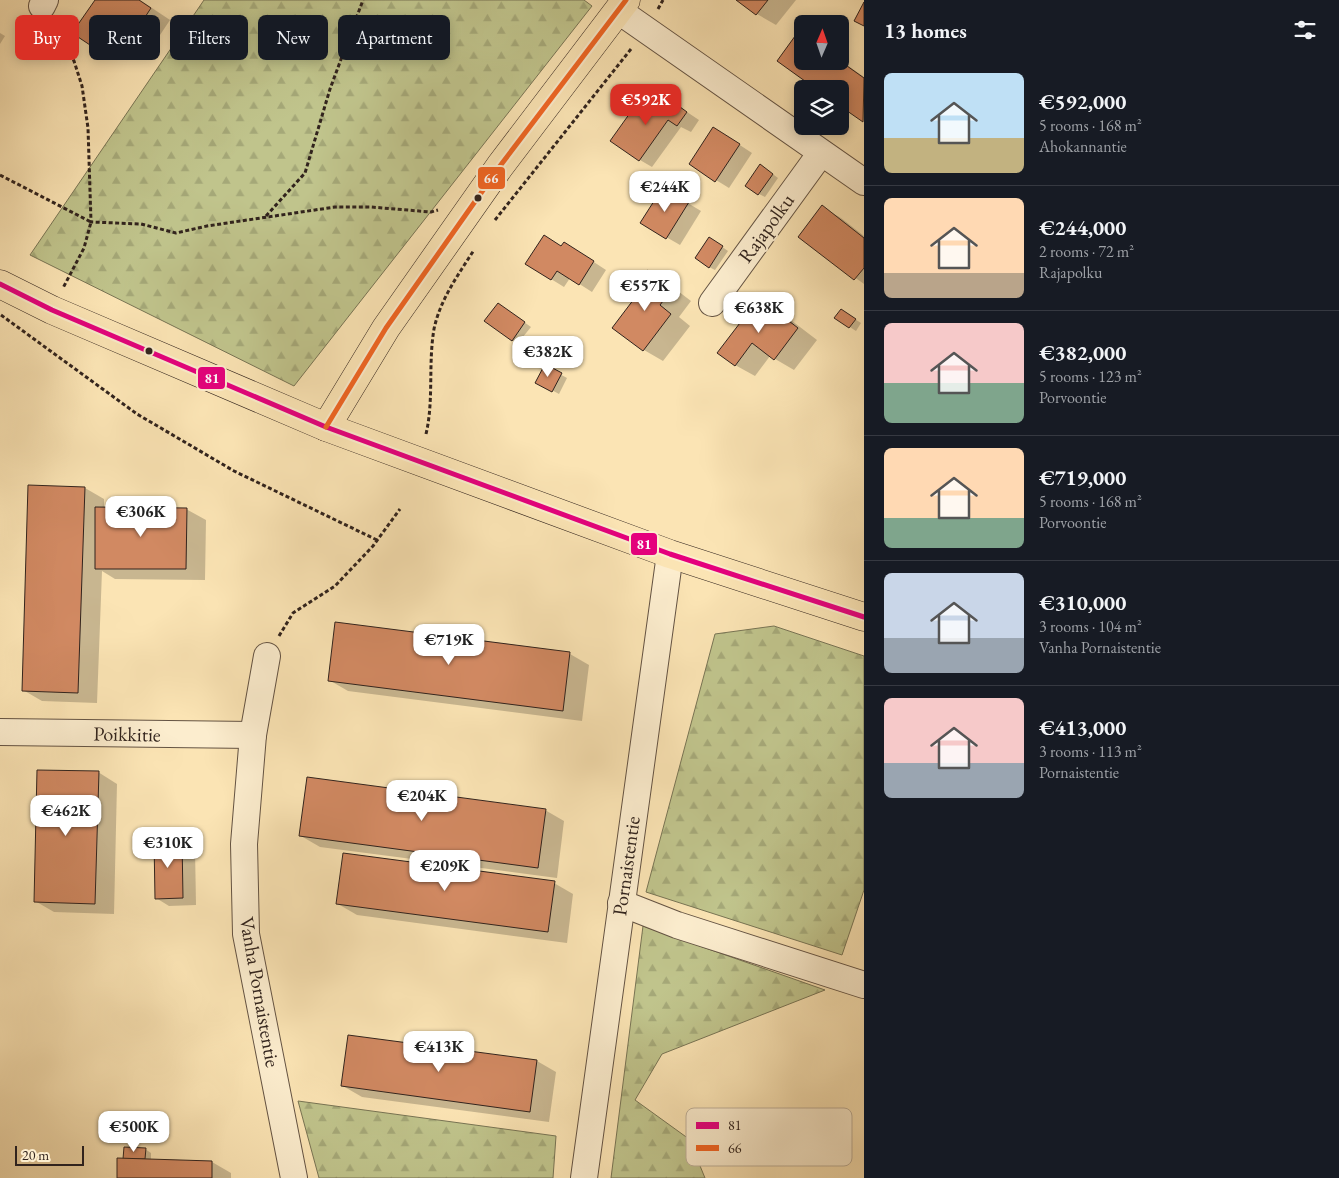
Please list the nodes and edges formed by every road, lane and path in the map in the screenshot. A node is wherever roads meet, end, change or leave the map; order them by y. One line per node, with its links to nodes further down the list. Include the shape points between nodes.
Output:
1 (363, 0): 9 (path, via 330,89 305,172)
2 (663, 0): 5 (path)
3 (44, 3): 11 (path, via 60,42 74,61 82,86 88,128)
4 (622, 5): 5 (street); 10 (main road)
5 (646, 30): 6 (street); 12 (path)
6 (821, 153): 8 (street); 15 (street, Rajapolku)
7 (0, 176): 11 (path)
8 (864, 182)
9 (265, 217): 10 (path, via 335,207 431,212 447,207); 11 (path, via 176,233 141,224)
10 (464, 218): 18 (main road, via 386,328)
11 (91, 222): 16 (path, via 84,248)
12 (490, 226)
13 (475, 249): 19 (path, via 446,294 434,328 430,416)
14 (0, 284): 16 (main road)
15 (712, 303)
16 (52, 310): 18 (main road)
17 (0, 314): 21 (path, via 138,414 234,472)
18 (326, 427): 22 (main road)
19 (426, 434)
20 (400, 509): 21 (path)
21 (377, 540): 24 (path, via 334,586 293,613)
22 (670, 554): 23 (main road); 27 (street, Pornaistentie)
23 (864, 617)
24 (267, 656): 26 (street, Vanha Pornaistentie)
25 (0, 732): 26 (street, Poikkitie)
26 (254, 735): 29 (street, Vanha Pornaistentie, via 244,844 246,934)
27 (621, 903): 28 (street, via 677,925); 30 (street, Pornaistentie)
28 (864, 985)
29 (294, 1178)
30 (584, 1178)

